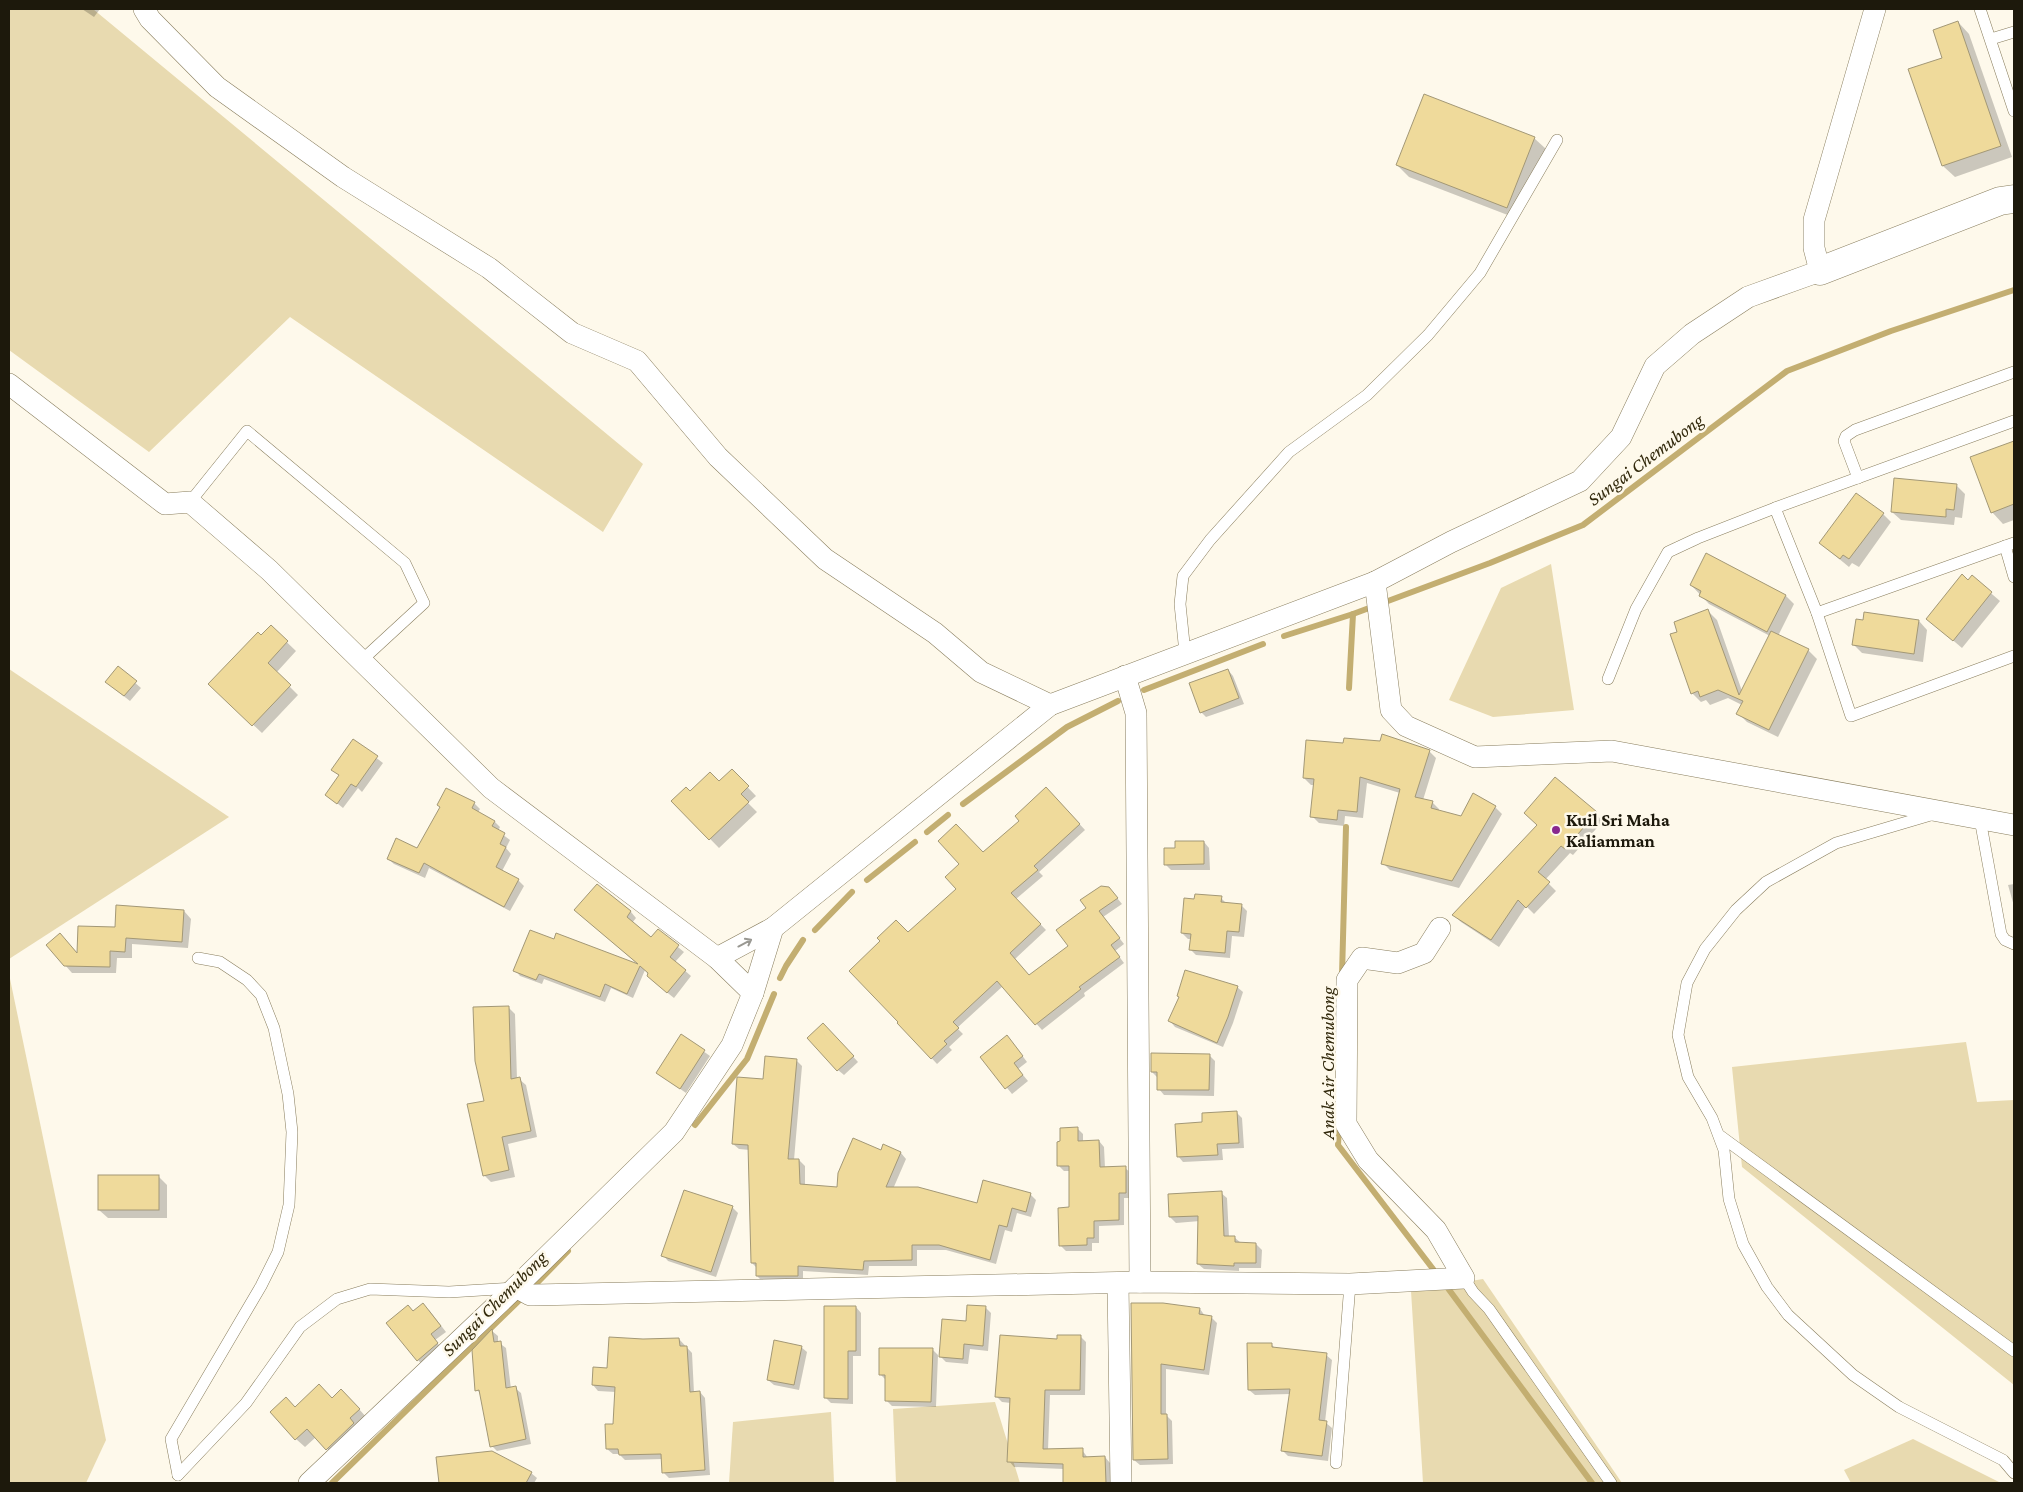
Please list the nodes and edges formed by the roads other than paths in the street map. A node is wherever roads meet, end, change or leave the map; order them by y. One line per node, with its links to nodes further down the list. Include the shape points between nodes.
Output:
1 (144, 9): 25 (street, via 217,87 343,177 489,268 572,333 637,360 718,457 825,560 935,633 981,672)
2 (1875, 9): 9 (street, via 1814,220 1814,248)
3 (1980, 9): 5 (lane)
4 (2014, 32): 5 (lane)
5 (1991, 39): 6 (lane)
6 (2014, 111)
7 (1557, 140): 20 (lane, via 1480,273 1428,335 1367,395 1288,452 1210,540 1183,576 1180,604)
8 (2009, 196): 9 (main road)
9 (1820, 271): 18 (street, via 1748,297 1692,334 1655,366 1621,437 1580,481 1451,542)
10 (2014, 372): 13 (lane, via 1854,430 1844,441)
11 (9, 384): 14 (street, via 165,504)
12 (2014, 421): 13 (lane)
13 (1858, 478): 15 (lane)
14 (190, 502): 22 (street, via 270,570); 22 (lane, via 247,431 405,563 424,603)
15 (1775, 508): 19 (lane); 24 (lane, via 1668,552 1636,609)
16 (2010, 544): 17 (lane); 19 (lane)
17 (2014, 577)
18 (1375, 585): 20 (street); 26 (street, via 1391,710 1406,726 1476,757 1612,751)
19 (1816, 613): 21 (lane, via 1851,716)
20 (1185, 653): 23 (street)
21 (2014, 656)
22 (362, 661): 33 (street, via 491,788)
23 (1125, 676): 25 (street); 37 (street, via 1136,713)
24 (1608, 678)
25 (1050, 705): 29 (street)
26 (1942, 812): 27 (street); 35 (lane, via 1836,843 1766,882 1736,910 1705,950 1687,983 1678,1035 1688,1077)
27 (1980, 819): 28 (street); 31 (lane, via 2001,934)
28 (2014, 825)
29 (773, 928): 33 (street, one-way to 29); 34 (street)
30 (1440, 928): 36 (street, via 1424,953 1398,962 1362,958 1347,980 1346,1124 1368,1160 1436,1230)
31 (2014, 944)
32 (198, 958): 40 (lane, via 220,962 247,980 261,995 274,1028 288,1094 292,1132 289,1205 278,1252 171,1439 178,1475 246,1403 300,1327 337,1299 370,1289)
33 (717, 958): 34 (street)
34 (753, 993): 40 (street, via 732,1045 674,1132)
35 (1718, 1134): 41 (lane); 43 (lane, via 1724,1150 1729,1199 1743,1244 1767,1287 1788,1315 1861,1381 1899,1407 2003,1460)
36 (1464, 1278): 39 (street); 46 (lane, via 1490,1309)
37 (1140, 1282): 38 (street); 39 (street)
38 (1118, 1284): 40 (street); 45 (street)
39 (1350, 1284): 42 (lane)
40 (522, 1291): 44 (street)
41 (2014, 1351)
42 (1336, 1463)
43 (2014, 1473)
44 (309, 1483)
45 (1121, 1483)
46 (1611, 1483)

